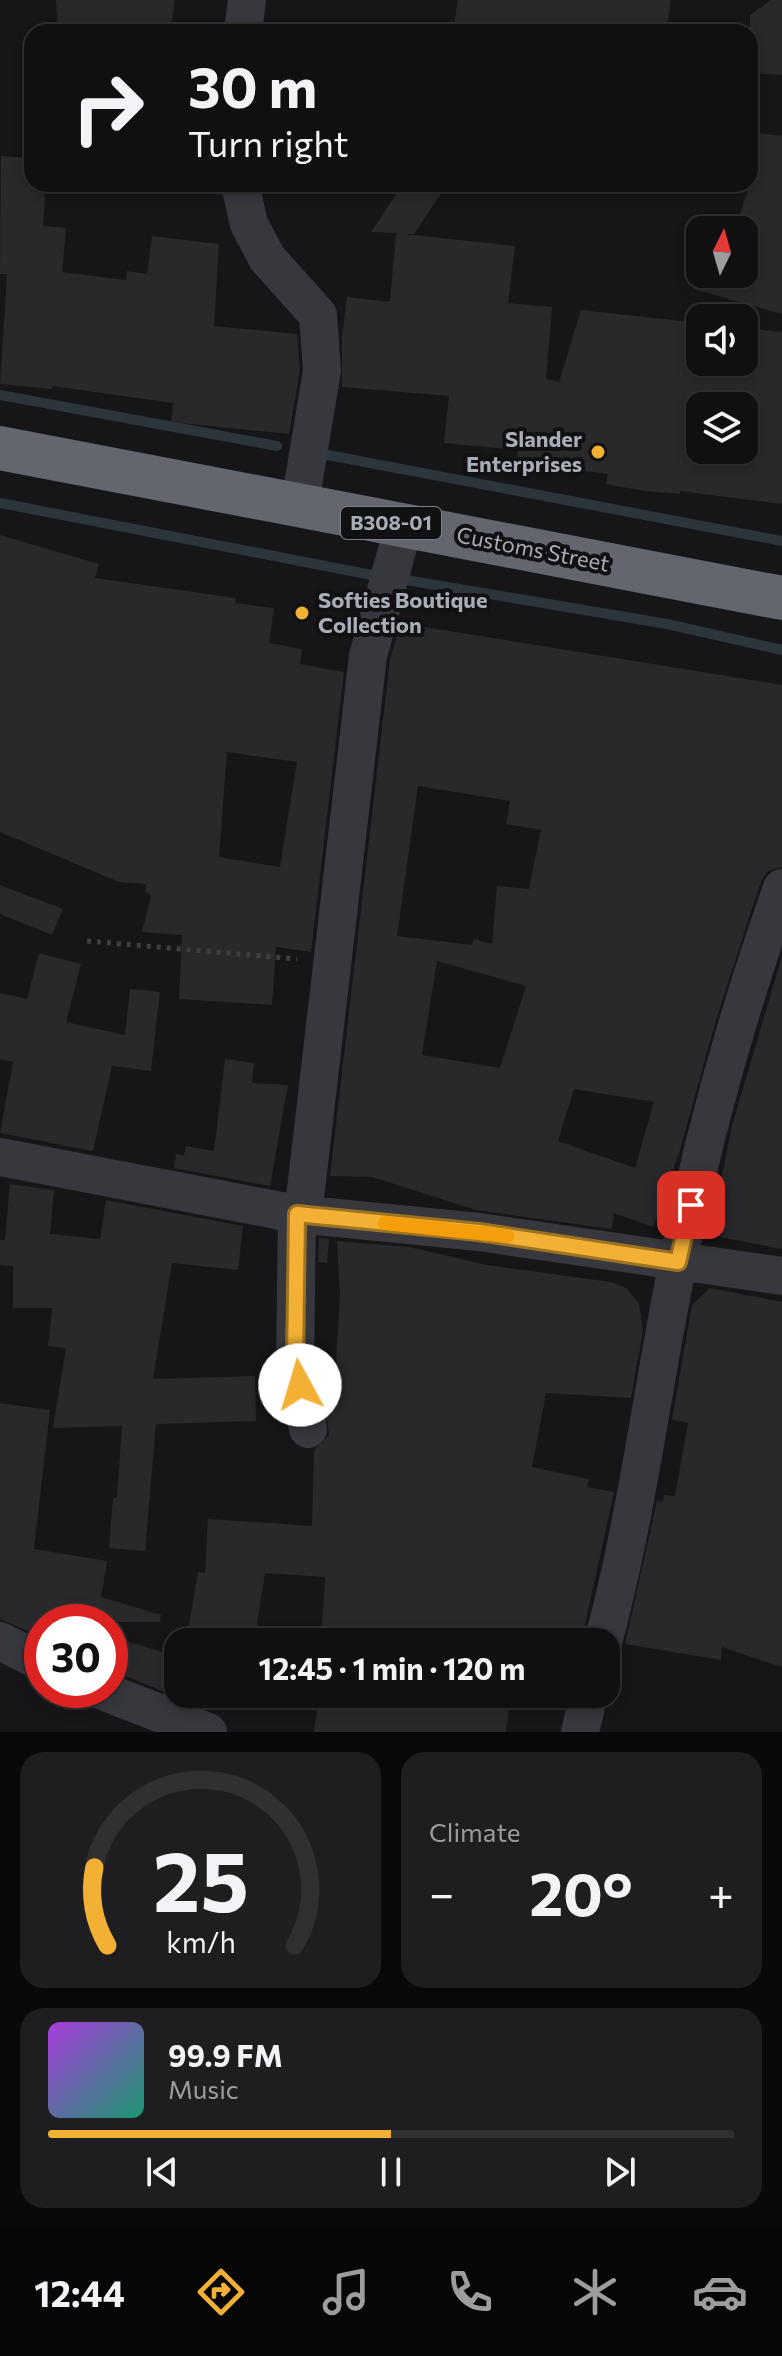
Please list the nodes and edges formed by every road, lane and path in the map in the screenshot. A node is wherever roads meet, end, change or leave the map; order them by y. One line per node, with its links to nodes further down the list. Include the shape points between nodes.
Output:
1 (247, 0): 2 (street)
2 (244, 24)
3 (242, 192): 5 (street, via 249,224 267,258 318,315 322,371)
4 (0, 448): 5 (highway, Customs Street / B308-01)
5 (300, 503): 6 (highway, Customs Street / B308-01)
6 (404, 525): 7 (highway, Customs Street / B308-01); 10 (street, via 368,656)
7 (782, 598)
8 (782, 888): 13 (street, via 704,1147)
9 (87, 941): 10 (path)
10 (332, 962): 12 (street)
11 (0, 1157): 12 (street)
12 (300, 1215): 13 (street, via 479,1232); 15 (street, via 295,1364)
13 (678, 1262): 14 (street); 16 (street, via 624,1563)
14 (782, 1276)
15 (308, 1429)
16 (607, 1628)
17 (0, 1641): 18 (street)
18 (24, 1653)
19 (128, 1701): 21 (street)
20 (586, 1708): 22 (street)
21 (208, 1732)
22 (580, 1732)

